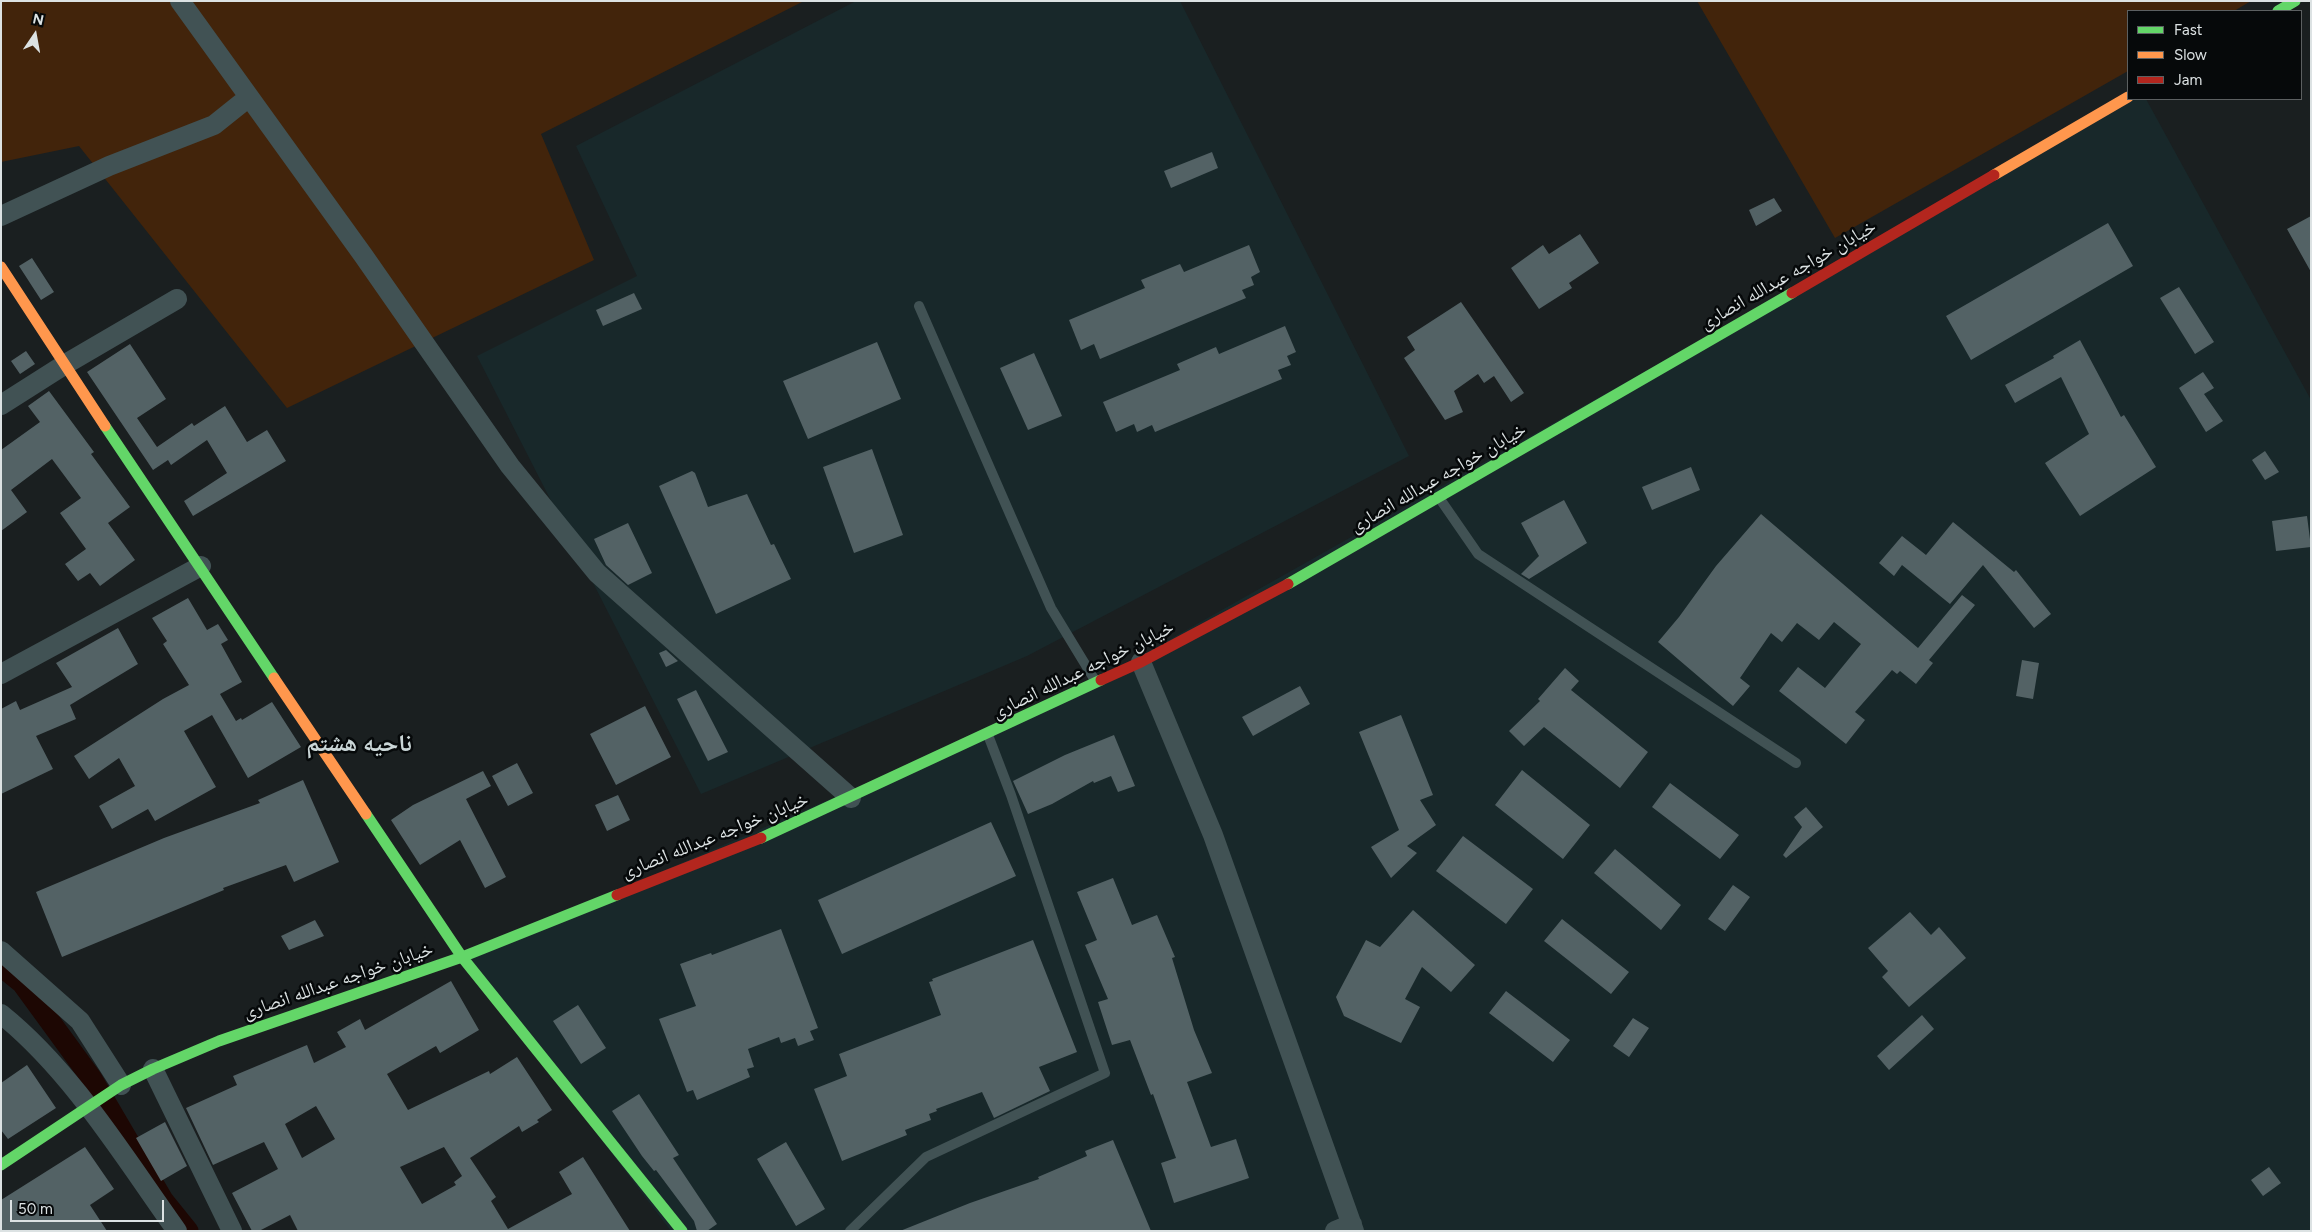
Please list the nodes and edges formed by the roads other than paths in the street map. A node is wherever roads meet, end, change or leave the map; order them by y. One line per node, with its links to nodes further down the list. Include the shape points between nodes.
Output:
1 (180, 1): 4 (street)
2 (2295, 1): 3 (street)
3 (2280, 10)
4 (249, 97): 6 (street, via 214,125 109,166); 19 (street, via 510,466 597,573)
5 (2127, 98): 12 (street, خیابان خواجه عبدالله انصاری)
6 (1, 216)
7 (1, 267): 10 (street)
8 (177, 299): 10 (street)
9 (919, 306): 16 (lane, via 1051,608)
10 (64, 364): 11 (street); 13 (street)
11 (1, 404)
12 (1440, 498): 14 (street, خیابان خواجه عبدالله انصاری, via 1257,602); 18 (lane, via 1478,554)
13 (201, 566): 15 (street); 21 (street)
14 (1141, 662): 16 (street, خیابان خواجه عبدالله انصاری); 27 (street, via 1213,835)
15 (1, 674)
16 (1097, 683): 17 (street, خیابان خواجه عبدالله انصاری)
17 (988, 735): 19 (street, خیابان خواجه عبدالله انصاری); 31 (lane, via 1105,1072 926,1157)
18 (1796, 763)
19 (852, 798): 21 (street, خیابان خواجه عبدالله انصاری)
20 (1, 951): 24 (street, via 80,1021)
21 (462, 957): 23 (street, خیابان خواجه عبدالله انصاری, via 219,1041); 30 (street)
22 (1, 1014): 25 (street, via 25,1034)
23 (153, 1069): 24 (street, خیابان خواجه عبدالله انصاری); 29 (street)
24 (122, 1085): 25 (street, خیابان خواجه عبدالله انصاری)
25 (88, 1107): 26 (street, خیابان خواجه عبدالله انصاری); 28 (street)
26 (1, 1165)
27 (1347, 1229)
28 (177, 1231)
29 (232, 1231)
30 (682, 1231)
31 (850, 1231)

